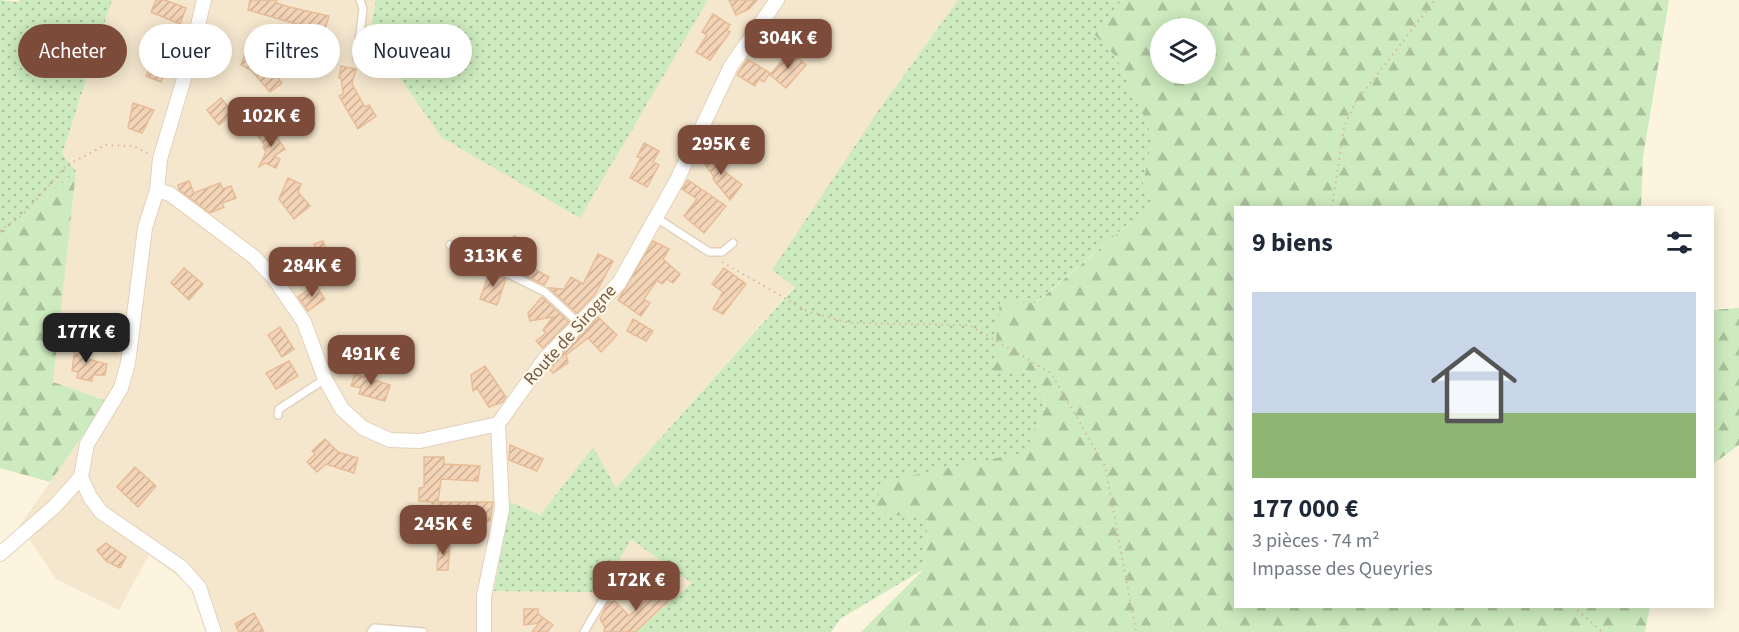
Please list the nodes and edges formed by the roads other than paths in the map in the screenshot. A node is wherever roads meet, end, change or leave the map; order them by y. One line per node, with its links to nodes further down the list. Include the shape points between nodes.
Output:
1 (204, 0): 5 (street, via 160,159)
2 (360, 0): 4 (lane)
3 (777, 0): 6 (street, Route de Sirogne, via 730,66 676,182)
4 (361, 24)
5 (157, 190): 10 (street, via 170,194 255,257 274,278 304,322); 13 (street, via 145,228 128,363 121,388 87,444)
6 (655, 217): 7 (lane, via 709,252 722,252); 9 (street, Route de Sirogne, via 619,283)
7 (734, 243)
8 (450, 245): 9 (lane, via 545,292)
9 (580, 324): 12 (street, Route de Sirogne, via 544,360)
10 (325, 379): 11 (lane, via 279,409); 12 (street, via 342,409 363,428 390,440 420,441)
11 (279, 415)
12 (498, 424): 19 (street, via 502,508 484,596)
13 (81, 477): 14 (street, via 54,507); 16 (street, via 101,512 181,567 199,587)
14 (0, 554)
15 (616, 592): 20 (lane, via 604,598)
16 (214, 632)
17 (370, 632): 18 (lane, via 374,627)
18 (423, 632)
19 (484, 632)
20 (584, 632)

